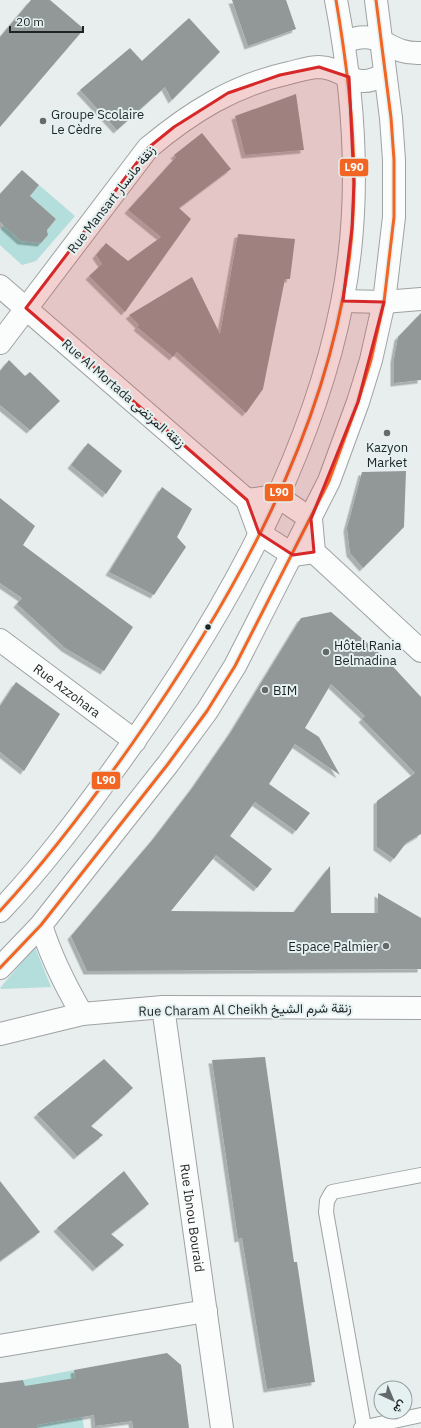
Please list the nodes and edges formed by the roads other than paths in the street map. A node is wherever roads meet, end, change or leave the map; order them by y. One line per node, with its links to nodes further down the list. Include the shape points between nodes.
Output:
1 (336, 0): 4 (street)
2 (376, 0): 3 (street)
3 (380, 40): 4 (street, via 362,37); 5 (street, via 402,52); 6 (street)
4 (344, 42): 7 (street)
5 (421, 53)
6 (384, 74): 7 (street, Rue Mansart زنقة مانسار, via 368,82); 11 (street, via 391,118 395,188)
7 (349, 77): 10 (street, via 354,190); 12 (street, Rue Mansart زنقة مانسار, via 319,67 280,75 228,93 174,127 148,148)
8 (0, 286): 12 (street, Rue Al Mortada زنقة المرتضى)
9 (421, 299): 11 (street)
10 (343, 300): 11 (street); 14 (street, via 320,389 292,464)
11 (384, 302): 16 (street, via 371,360 358,402 329,481)
12 (26, 308): 13 (street, Rue Mansart زنقة مانسار); 15 (street, Rue Al Mortada زنقة المرتضى)
13 (0, 343)
14 (276, 496): 15 (street); 16 (street); 17 (street)
15 (248, 500): 17 (street)
16 (311, 519): 18 (street); 19 (street)
17 (259, 533): 19 (street); 22 (street, via 200,641)
18 (314, 552): 19 (street); 21 (street)
19 (292, 555): 24 (street, via 235,666 207,711 164,770)
20 (0, 640): 22 (street, Rue Azzohara)
21 (419, 647)
22 (135, 741): 23 (street, via 40,867)
23 (0, 911)
24 (41, 925): 25 (street); 28 (street, via 55,966)
25 (0, 968)
26 (163, 1007): 27 (street, Rue Charam Al Cheikh زنقة شرم الشيخ); 28 (street, Rue Charam Al Cheikh زنقة شرم الشيخ); 31 (street, Rue Ibnou Bouraid)
27 (421, 1008)
28 (82, 1014): 29 (street, Rue Charam Al Cheikh زنقة شرم الشيخ)
29 (0, 1034)
30 (421, 1175): 35 (lane, via 332,1192 327,1201 326,1212)
31 (206, 1311): 32 (street); 34 (street, Rue Ibnou Bouraid)
32 (0, 1346)
33 (421, 1415): 35 (lane)
34 (222, 1428)
35 (363, 1428)

